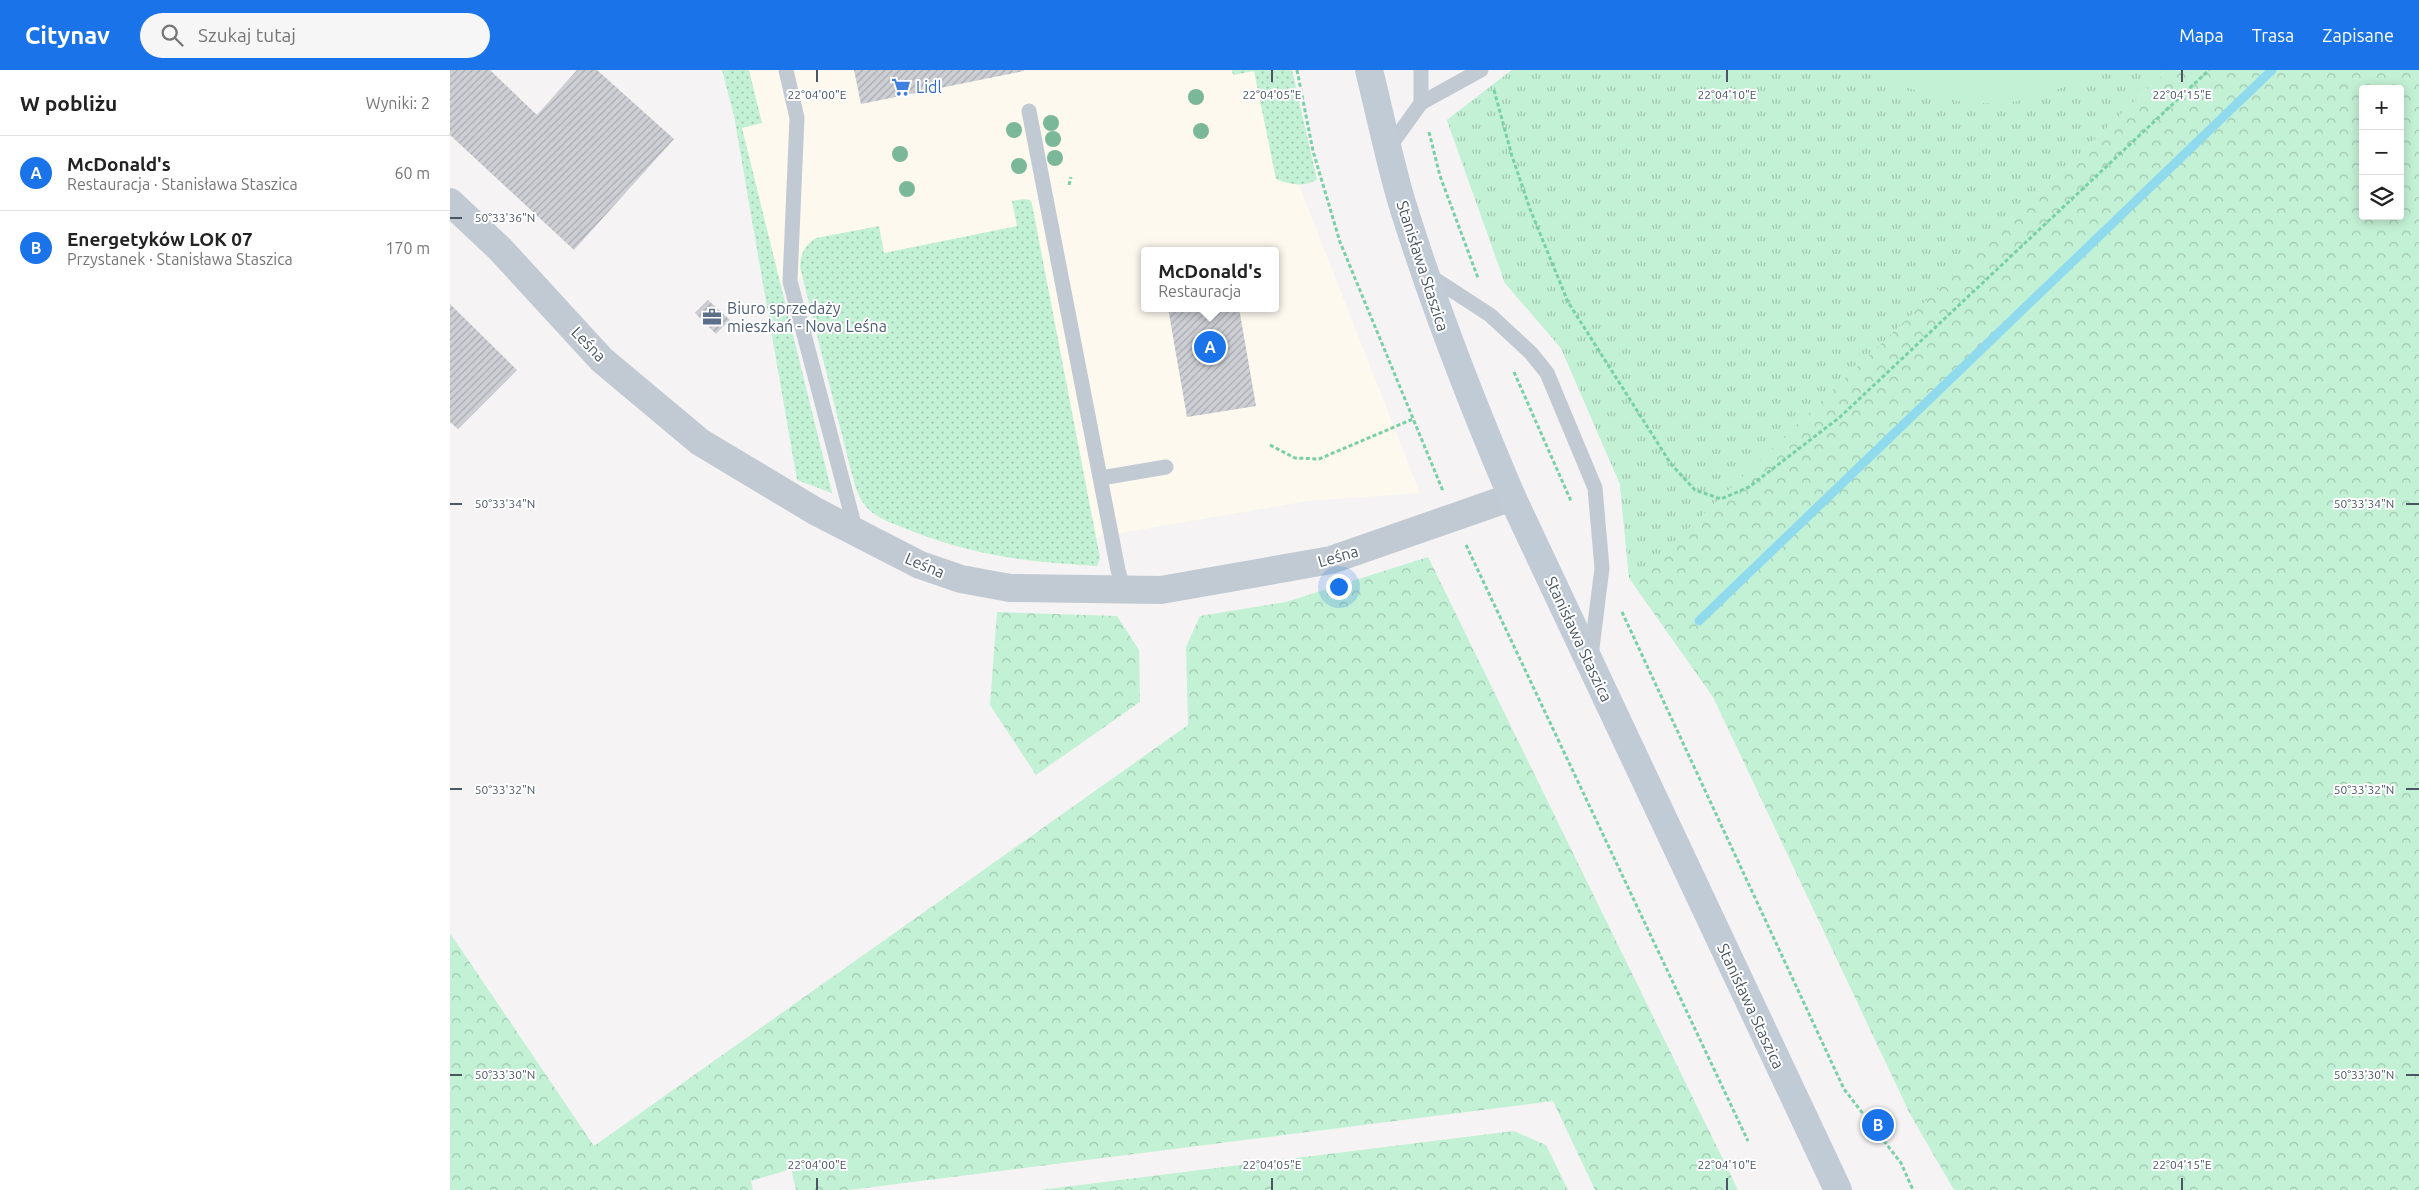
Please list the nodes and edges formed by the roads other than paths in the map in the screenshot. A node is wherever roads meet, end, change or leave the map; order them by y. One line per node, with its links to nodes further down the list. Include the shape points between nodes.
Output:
1 (786, 70): 13 (lane, via 797,118 790,281)
2 (1369, 70): 7 (main road, Stanisława Staszica)
3 (1421, 70): 5 (lane)
4 (1481, 70): 5 (lane)
5 (1421, 103): 7 (lane)
6 (1029, 112): 11 (lane)
7 (1388, 148): 9 (main road, Stanisława Staszica)
8 (450, 202): 13 (street, Leśna, via 500,249 602,360 700,442)
9 (1424, 272): 12 (main road, Stanisława Staszica, via 1477,415); 15 (lane, via 1490,315 1531,353 1546,373 1558,399 1595,488 1602,568)
10 (1166, 467): 11 (lane)
11 (1101, 478): 14 (lane)
12 (1512, 497): 14 (street, Leśna, via 1331,560 1199,585); 15 (main road, Stanisława Staszica)
13 (856, 532): 14 (street, Leśna, via 961,580 1010,588)
14 (1124, 591)
15 (1590, 662): 16 (main road, Stanisława Staszica)
16 (1838, 1190)

